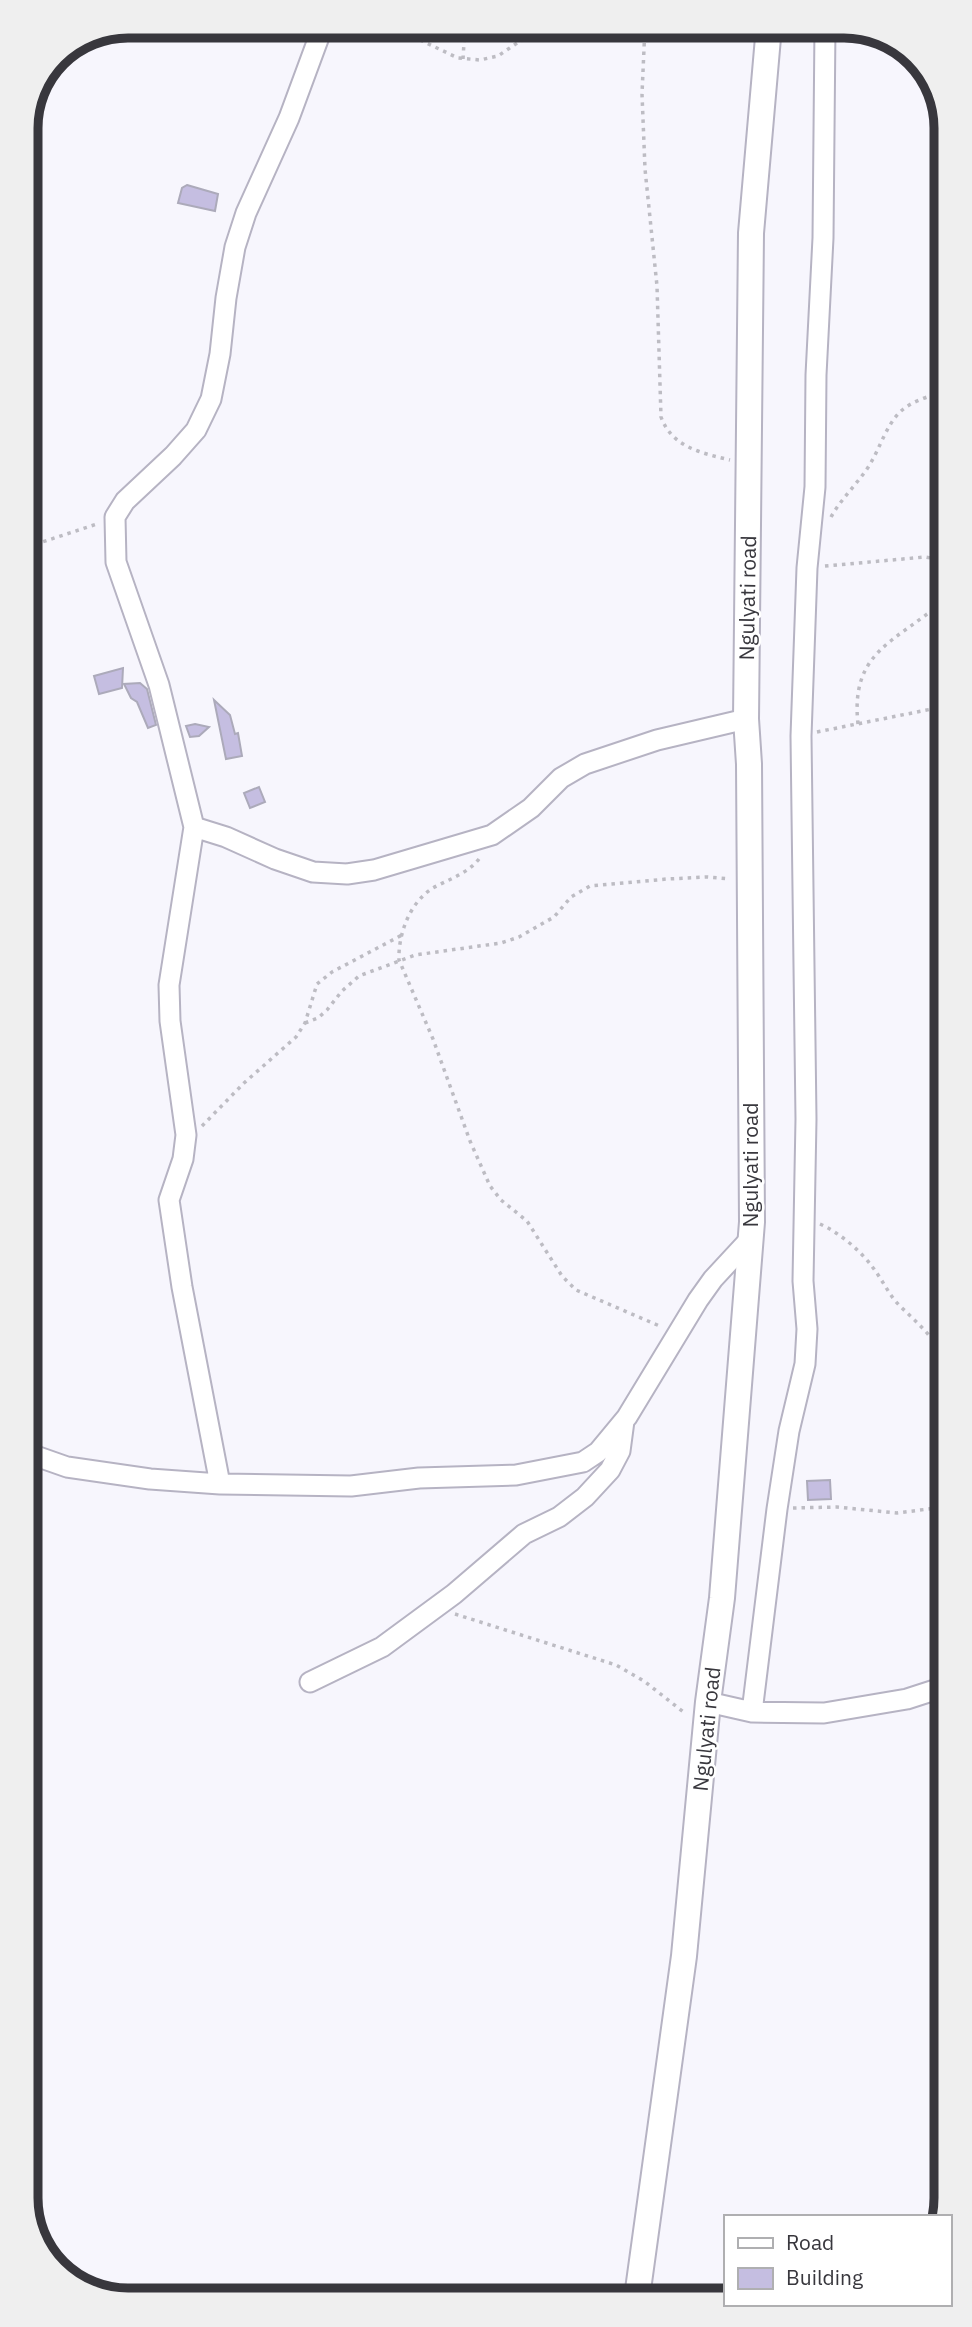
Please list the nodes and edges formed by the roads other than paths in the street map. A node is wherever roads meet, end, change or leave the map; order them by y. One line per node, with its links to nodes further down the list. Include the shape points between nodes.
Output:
1 (319, 38): 5 (street, via 235,247 211,399 196,430 125,501 115,517 116,562 159,685)
2 (768, 39): 4 (main road, Ngulyati road, via 751,233)
3 (825, 39): 13 (street, via 815,487 801,736 806,1119 803,1281 807,1329 805,1364 777,1509)
4 (746, 719): 5 (street, via 657,740 585,764 492,835 374,870 313,872); 6 (main road, Ngulyati road)
5 (194, 827): 9 (street, via 169,985 185,1141 169,1200)
6 (751, 1238): 7 (street, via 713,1279); 12 (main road, Ngulyati road, via 722,1598)
7 (624, 1420): 9 (street, via 598,1452 561,1468 351,1486); 10 (street, via 620,1451 610,1471 585,1497 559,1517 524,1534 383,1647)
8 (38, 1457): 9 (street, via 67,1467)
9 (220, 1485)
10 (310, 1682)
11 (934, 1690): 13 (street, via 824,1713)
12 (708, 1702): 13 (street); 14 (main road, Ngulyati road, via 684,1956)
13 (752, 1712)
14 (638, 2288)

